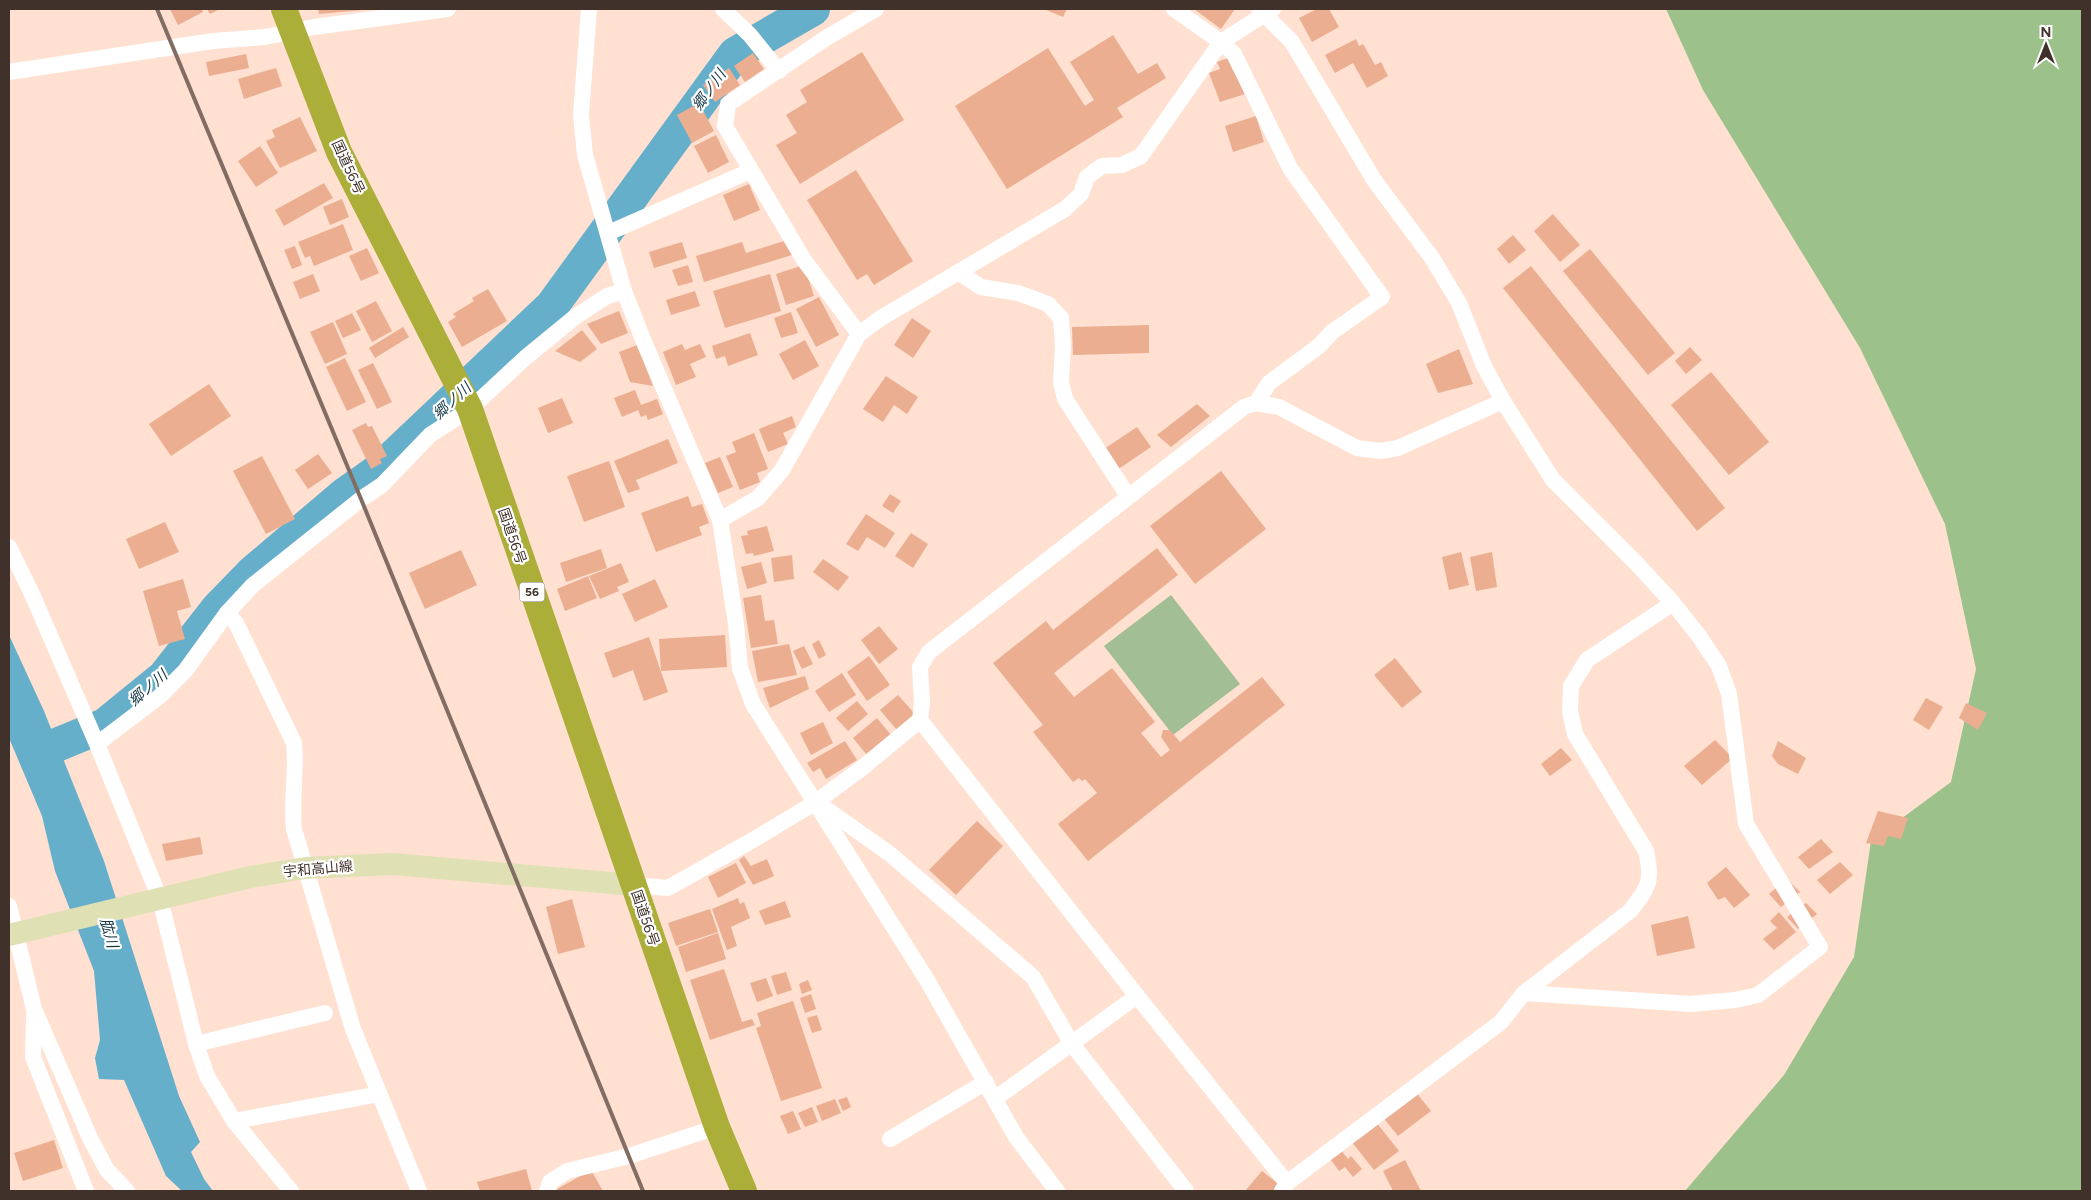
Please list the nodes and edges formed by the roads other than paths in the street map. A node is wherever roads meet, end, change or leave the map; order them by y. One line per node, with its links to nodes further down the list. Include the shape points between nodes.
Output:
1 (448, 9): 7 (street)
2 (589, 9): 12 (street, via 582,123 585,155)
3 (723, 9): 9 (street, via 750,34)
4 (876, 9): 9 (street)
5 (1174, 9): 8 (street)
6 (1266, 10): 8 (street); 16 (street, via 1292,42 1374,180 1432,258 1459,303 1484,366)
7 (288, 20): 10 (street, via 265,37 213,41); 18 (highway, 国道56号 / 56, via 339,152)
8 (1222, 42): 13 (street, via 1141,156 1122,165 1102,166 1087,177 1081,194 1064,209); 17 (street, via 1234,54 1290,168 1382,297 1332,332 1319,346 1270,383)
9 (779, 71): 11 (street, via 728,104 725,126)
10 (9, 72)
11 (750, 171): 12 (street); 15 (street, via 804,260)
12 (608, 234): 14 (street)
13 (958, 272): 15 (street); 19 (street, via 981,287 1018,293 1048,304 1061,318 1064,398)
14 (624, 291): 18 (street, via 607,296 575,317); 20 (street)
15 (859, 334): 20 (street, via 782,470 758,498)
16 (1503, 401): 17 (street, via 1398,448 1380,451 1357,448 1280,407); 22 (street, via 1553,480)
17 (1256, 403): 19 (street, via 1244,407)
18 (470, 409): 23 (street, via 430,435 382,485 253,585); 28 (highway, 国道56号 / 56)
19 (1128, 496): 24 (street, via 929,652 920,667)
20 (720, 520): 26 (street, via 740,668 753,704)
21 (9, 547): 25 (street)
22 (1673, 602): 32 (street, via 1587,660 1571,686 1570,711 1575,734 1646,850 1649,884 1630,911); 32 (street, via 1719,666 1730,694 1746,824 1820,947 1758,995 1735,1000 1691,1004)
23 (226, 613): 25 (street, via 185,671 160,696); 27 (street, via 236,623 294,743 293,821)
24 (920, 720): 26 (street); 33 (street)
25 (97, 744): 29 (street)
26 (816, 802): 28 (street, via 668,888); 37 (street, via 890,854 1033,977); 38 (street, via 927,980)
27 (305, 868): 28 (main road, 宇和高山線, via 392,864); 29 (main road, 宇和高山線, via 250,877); 39 (street, via 353,1029)
28 (634, 886): 42 (highway, 国道56号 / 56)
29 (154, 900): 31 (main road, 宇和高山線); 36 (street)
30 (9, 906): 31 (street)
31 (12, 934): 34 (street)
32 (1524, 993): 44 (street, via 1501,1022)
33 (1136, 996): 37 (street); 44 (street)
34 (34, 1009): 45 (street, via 33,1057); 46 (street, via 90,1138 107,1170)
35 (325, 1013): 36 (street)
36 (196, 1044): 41 (street, via 207,1076)
37 (1072, 1044): 40 (street); 52 (street)
38 (986, 1082): 40 (street); 43 (street)
39 (379, 1094): 41 (street); 48 (street)
40 (996, 1098): 51 (street, via 1016,1137)
41 (234, 1121): 47 (street)
42 (717, 1127): 49 (street, via 629,1156 567,1171 550,1182); 50 (highway, 国道56号 / 56)
43 (890, 1139)
44 (1284, 1187)
45 (86, 1191)
46 (127, 1191)
47 (291, 1191)
48 (419, 1191)
49 (547, 1191)
50 (744, 1191)
51 (1057, 1191)
52 (1186, 1191)

